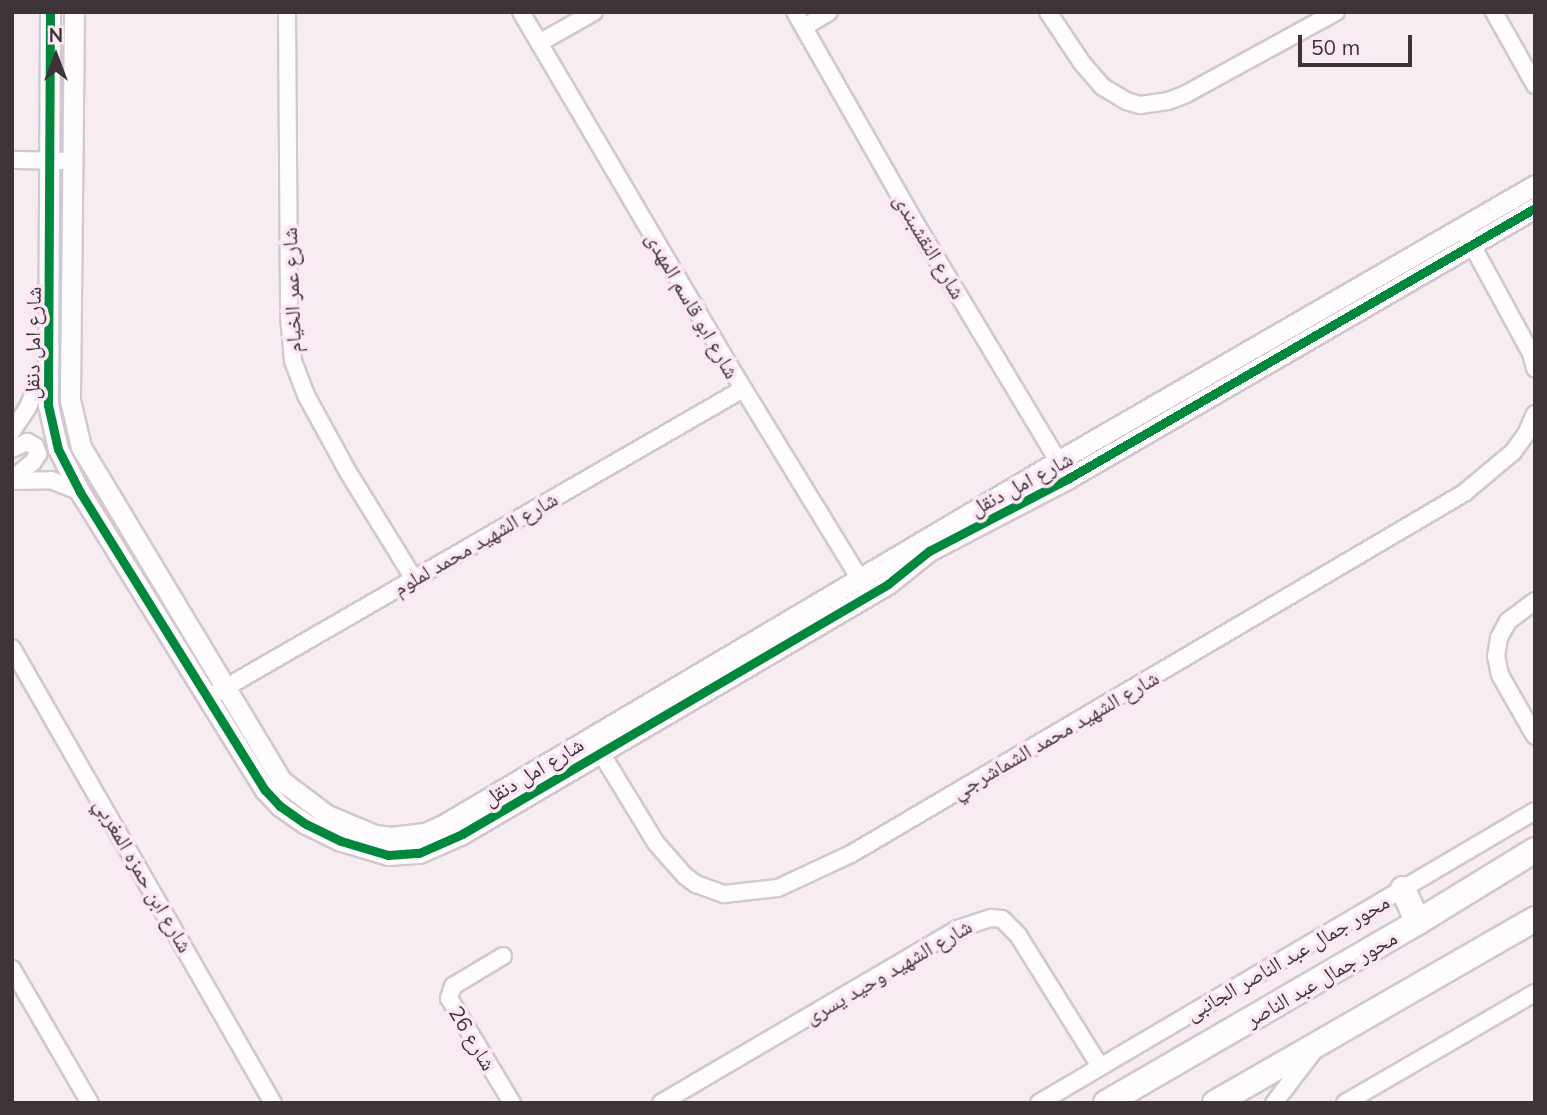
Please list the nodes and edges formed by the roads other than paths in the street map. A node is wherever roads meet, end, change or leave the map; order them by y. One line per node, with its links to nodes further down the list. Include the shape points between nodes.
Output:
1 (50, 12): 15 (street, شارع امل دنقل)
2 (74, 12): 16 (street, شارع امل دنقل)
3 (287, 12): 30 (street, شارع عمر الخيام, via 293,361 348,472)
4 (521, 12): 12 (street, شارع ابو قاسم المهدى)
5 (594, 12): 12 (street)
6 (795, 12): 11 (street, شارع النقشبندى)
7 (829, 12): 11 (street)
8 (1048, 12): 9 (street, via 1103,87 1140,105 1186,94)
9 (1336, 12)
10 (1494, 12): 13 (street)
11 (804, 27): 26 (street, شارع النقشبندى)
12 (539, 43): 22 (street, شارع ابو قاسم المهدى)
13 (1535, 85)
14 (12, 160): 15 (street)
15 (50, 161): 16 (street); 20 (street, شارع امل دنقل)
16 (72, 161): 34 (street, شارع امل دنقل, via 70,400 75,432 87,462)
17 (1535, 185): 19 (street, شارع امل دنقل)
18 (1535, 208): 19 (street, شارع امل دنقل)
19 (1467, 236): 21 (street); 26 (street, شارع امل دنقل); 27 (street, شارع امل دنقل)
20 (48, 360): 24 (street); 29 (street, شارع امل دنقل, via 50,426)
21 (1535, 368)
22 (743, 389): 30 (street, شارع الشهيد محمد لملوم); 31 (street, شارع ابو قاسم المهدى)
23 (1535, 414): 37 (street, شارع الشهيد محمد الشماشرجي, via 1513,452 1464,493 851,854 778,888 724,894 685,876 656,843)
24 (12, 431)
25 (12, 449): 28 (street, via 27,442 38,454)
26 (1058, 461): 27 (street, شارع النقشبندى); 31 (street, شارع امل دنقل)
27 (1069, 478): 31 (street, شارع امل دنقل)
28 (12, 480): 29 (street, via 51,480)
29 (80, 492): 35 (street, شارع امل دنقل)
30 (414, 579): 34 (street, شارع الشهيد محمد لملوم)
31 (864, 586): 37 (street, شارع امل دنقل)
32 (1535, 601): 36 (street, via 1508,621 1496,656 1500,675)
33 (12, 648): 49 (street, شارع ابن حمزه المغربي)
34 (225, 688): 35 (street, شارع الشهيد محمد لملوم); 37 (street, شارع امل دنقل, via 268,763 289,787 327,815 375,835 407,837 443,825)
35 (208, 698): 37 (street, شارع امل دنقل, via 257,779 280,806 328,835 388,855 419,853 437,846)
36 (1535, 736)
37 (596, 745)
38 (1535, 811): 40 (street, محور جمال عبد الناصر الجانبى)
39 (1535, 850): 42 (main road, محور جمال عبد الناصر)
40 (1403, 888): 42 (main road); 47 (street, محور جمال عبد الناصر الجانبى)
41 (1535, 919): 46 (main road)
42 (1419, 922): 53 (main road, محور جمال عبد الناصر)
43 (503, 956): 50 (street, شارع 26, via 453,986 449,998)
44 (12, 969): 48 (street)
45 (1535, 993): 56 (street)
46 (1321, 1042): 54 (main road); 55 (street)
47 (1100, 1066): 51 (street, شارع الشهيد وحيد يسرى, via 1011,926 991,918 957,929); 52 (street, محور جمال عبد الناصر الجانبى)
48 (90, 1103)
49 (273, 1103)
50 (512, 1103)
51 (661, 1103)
52 (1039, 1103)
53 (1106, 1103)
54 (1215, 1103)
55 (1274, 1103)
56 (1345, 1103)

